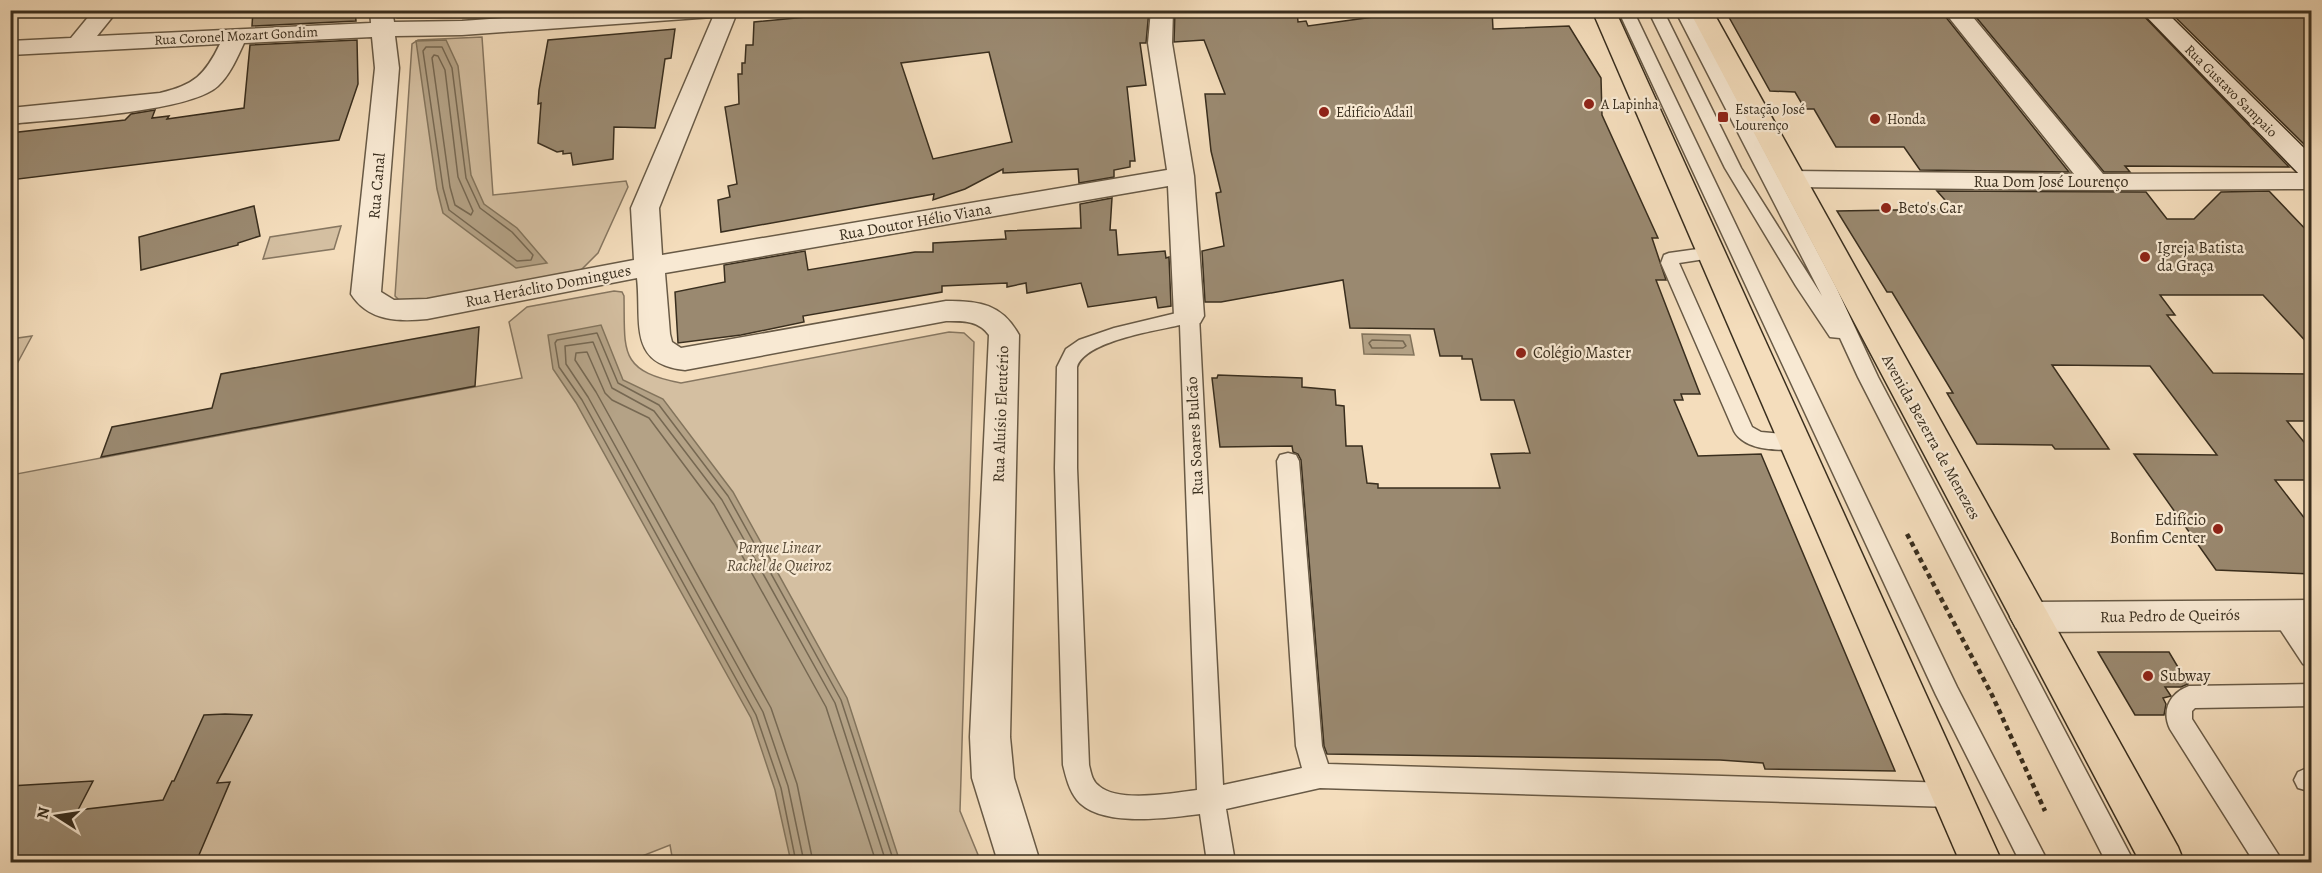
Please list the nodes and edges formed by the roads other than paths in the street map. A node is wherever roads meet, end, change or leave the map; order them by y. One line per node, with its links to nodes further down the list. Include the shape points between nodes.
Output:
1 (107, 10): 14 (street)
2 (714, 10): 12 (street, Rua Coronel Mozart Gondim, via 462,28)
3 (727, 10): 23 (street, Rua Heráclito Domingues, via 645,208)
4 (1162, 10): 18 (street, Rua Soares Bulcão, via 1160,43)
5 (1603, 10): 22 (main road)
6 (1626, 10): 33 (lane)
7 (1655, 10): 26 (lane, Avenida Bezerra de Menezes, via 1732,168 1805,286)
8 (1682, 10): 26 (lane, Avenida Bezerra de Menezes, via 1827,287)
9 (1700, 10): 19 (main road, Avenida Bezerra de Menezes)
10 (1954, 10): 21 (street)
11 (2151, 10): 17 (street, Rua Gustavo Sampaio)
12 (382, 20): 13 (street, Rua Coronel Mozart Gondim); 24 (street, Rua Canal, via 387,68 366,294 373,303 390,310)
13 (236, 36): 14 (street, Rua Coronel Mozart Gondim); 16 (street, via 221,69 201,89 160,100)
14 (78, 44): 15 (street, Rua Coronel Mozart Gondim)
15 (10, 48)
16 (10, 116)
17 (2312, 172)
18 (1181, 176): 23 (street, Rua Doutor Hélio Viana); 25 (street, Rua Soares Bulcão)
19 (1791, 179): 21 (street, Rua Dom José Lourenço); 30 (main road, Avenida Bezerra de Menezes)
20 (2312, 181): 21 (street, Rua Dom José Lourenço)
21 (2095, 183)
22 (1712, 254): 27 (main road); 27 (lane, via 1675,257 1670,263 1744,430 1753,438)
23 (648, 267): 24 (street, Rua Heráclito Domingues); 37 (street, Rua Aluísio Eleutério, via 656,343 672,358 708,356 946,311 979,313 1000,326 1004,335 990,737 993,778)
24 (427, 309)
25 (1190, 316): 36 (lane, Rua Soares Bulcão); 36 (lane, via 1114,335 1077,349 1067,367 1066,468 1076,765 1081,785 1109,805 1130,808)
26 (1868, 376): 42 (lane, Avenida Bezerra de Menezes)
27 (1796, 441): 35 (main road)
28 (1288, 461): 34 (lane, via 1309,746)
29 (2297, 614): 30 (street, Rua Pedro de Queirós); 31 (lane)
30 (2029, 617): 43 (main road, Avenida Bezerra de Menezes)
31 (2312, 657)
32 (2312, 695): 44 (lane, via 2189,697 2179,707 2179,721)
33 (1975, 751): 40 (lane); 41 (lane)
34 (1320, 776): 35 (lane); 36 (lane)
35 (1951, 795): 39 (main road)
36 (1211, 801): 38 (lane, Rua Soares Bulcão)
37 (1019, 862)
38 (1221, 862)
39 (1981, 862)
40 (2022, 862)
41 (2034, 862)
42 (2120, 862)
43 (2163, 862)
44 (2269, 862)

